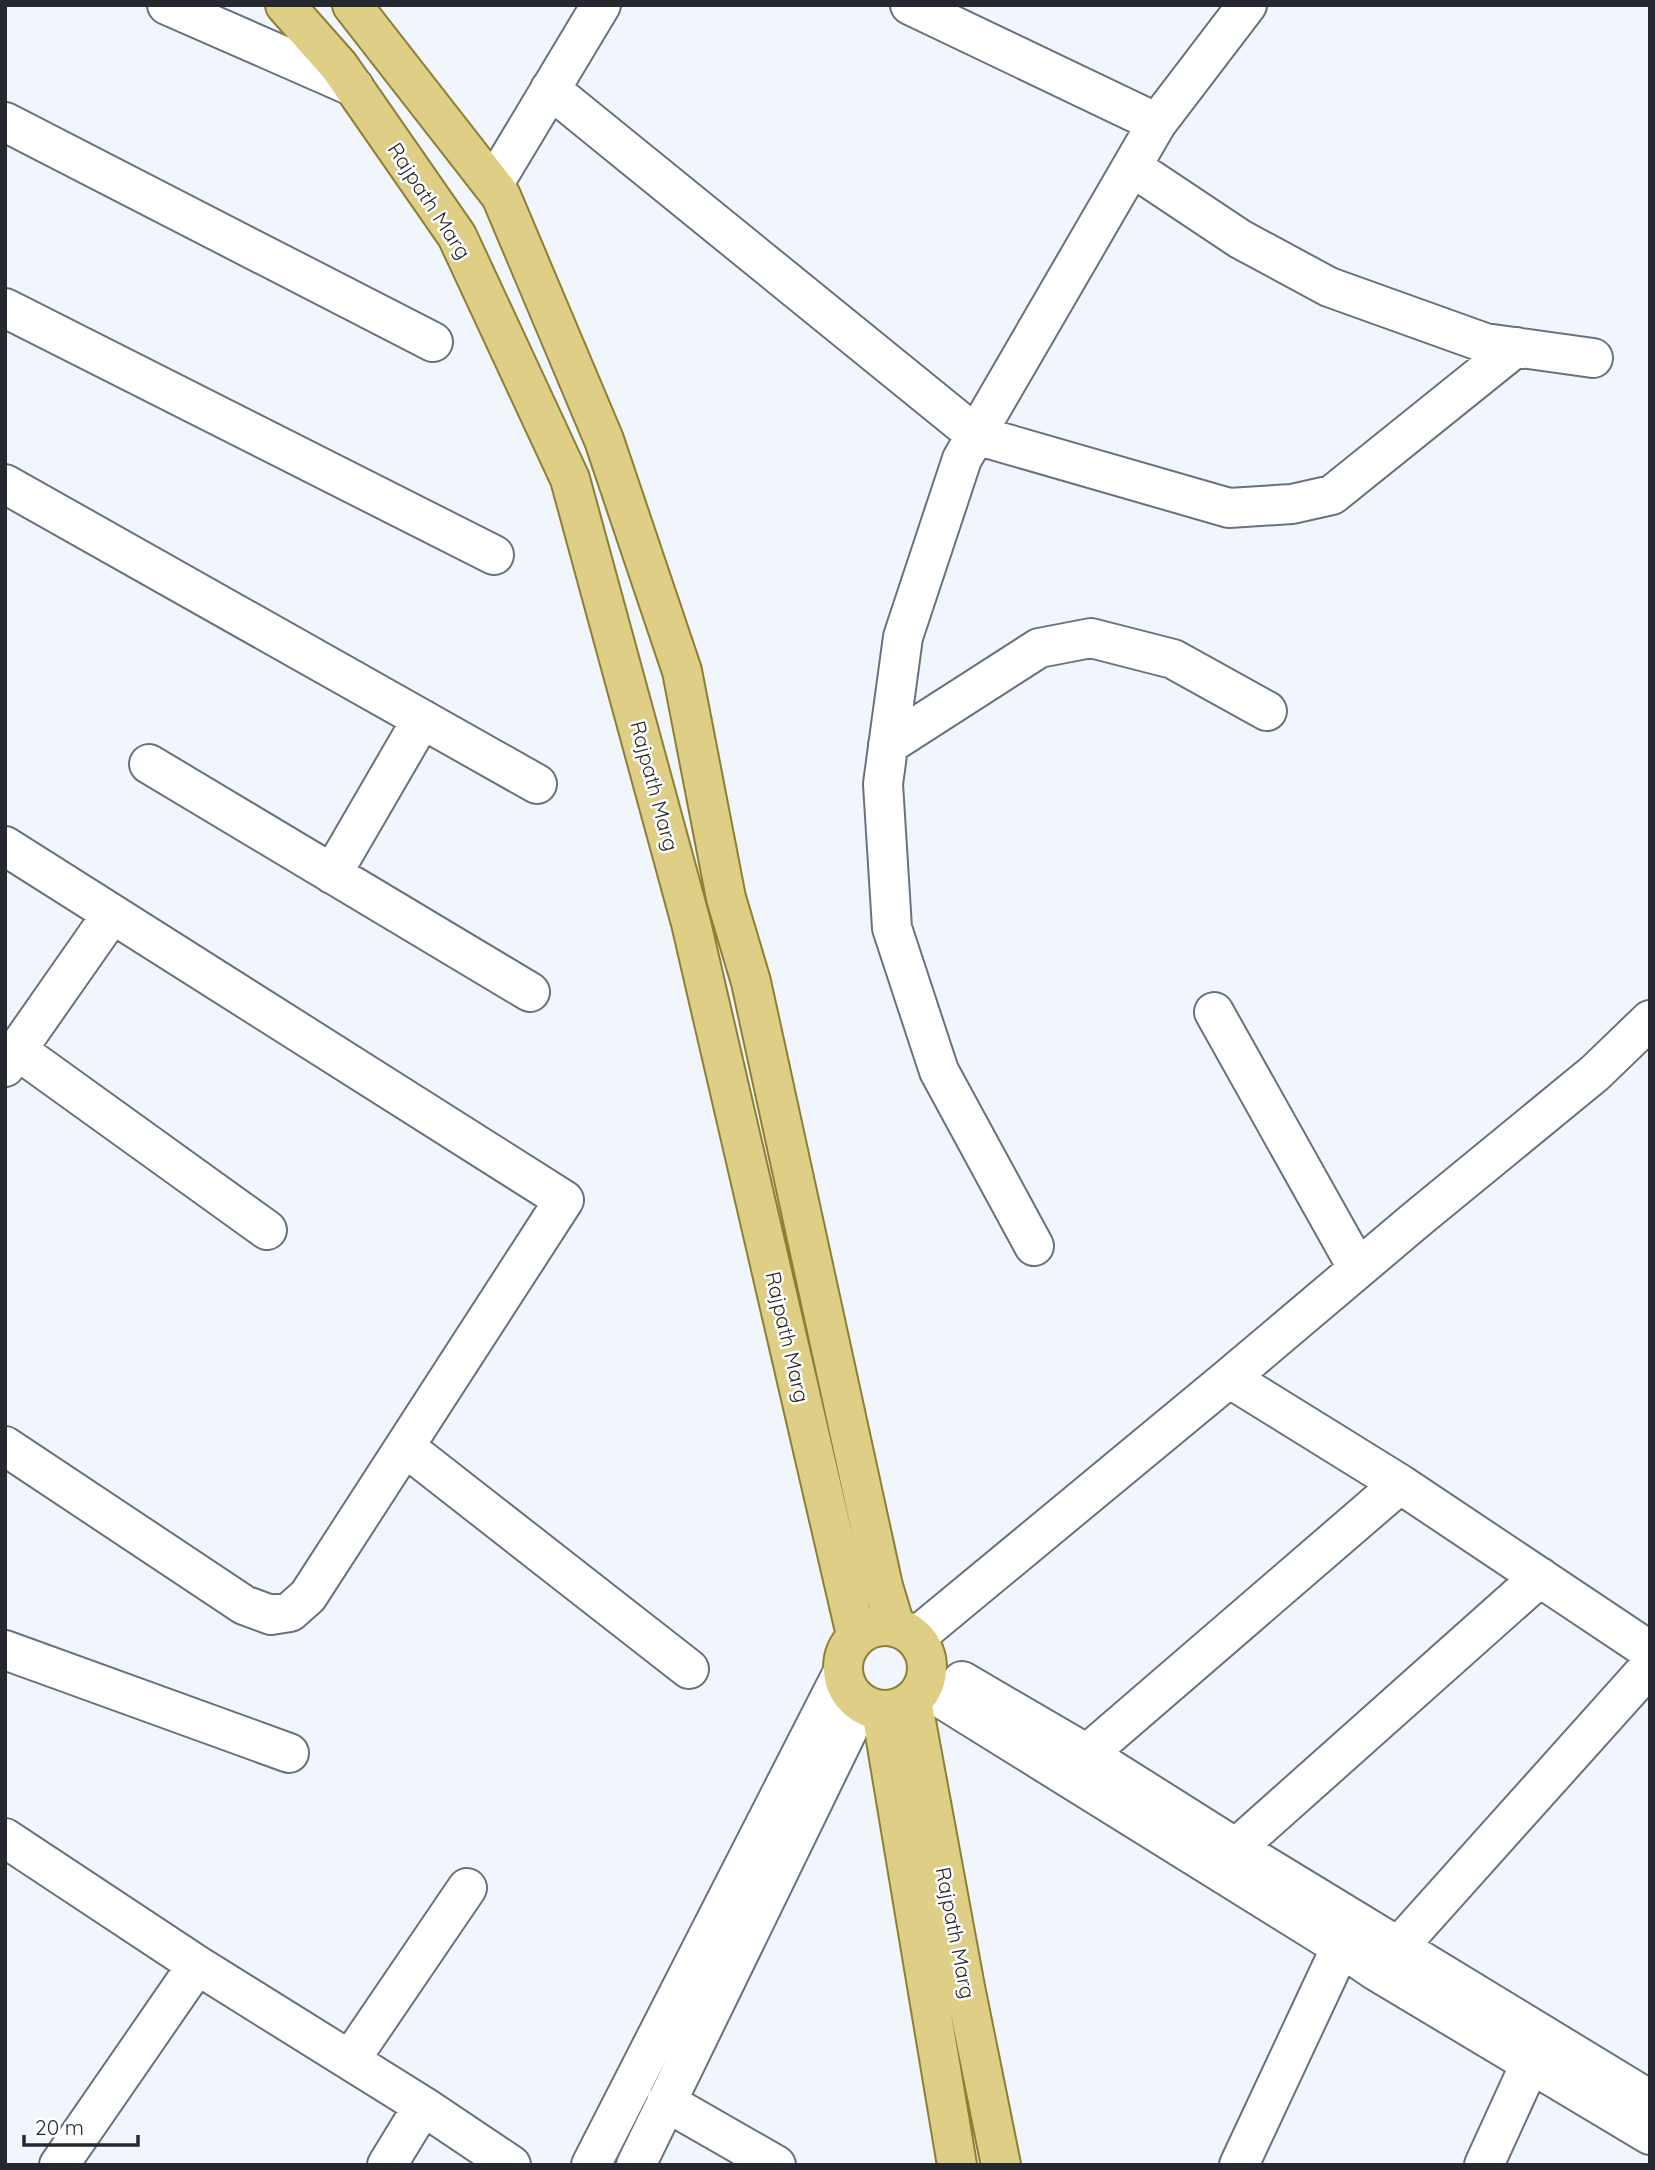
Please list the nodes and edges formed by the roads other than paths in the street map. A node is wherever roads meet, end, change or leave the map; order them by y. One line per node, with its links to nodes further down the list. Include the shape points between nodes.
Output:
1 (167, 5): 7 (street)
2 (285, 5): 7 (main road, Rajpath Marg)
3 (352, 5): 12 (main road, Rajpath Marg)
4 (601, 5): 8 (street)
5 (910, 5): 10 (street)
6 (1247, 5): 10 (street)
7 (354, 87): 44 (main road, Rajpath Marg, via 457,236 570,479 691,923 856,1635 845,1652)
8 (550, 89): 12 (street); 17 (street)
9 (5, 122): 14 (street)
10 (1157, 123): 11 (street)
11 (1132, 167): 15 (street, via 1240,239 1329,287 1485,343); 17 (street)
12 (493, 185): 44 (main road, Rajpath Marg, via 604,440 682,671 726,898 751,982 883,1586)
13 (5, 308): 19 (street)
14 (433, 342)
15 (1516, 347): 16 (street); 17 (street, via 1332,495 1292,504 1229,508)
16 (1593, 358)
17 (976, 435): 22 (street, via 962,459 903,637)
18 (5, 484): 21 (street)
19 (494, 555)
20 (1267, 711): 22 (street, via 1173,659 1091,638 1039,648)
21 (422, 719): 24 (street); 26 (street)
22 (888, 745): 33 (street, via 883,784 892,928 939,1071)
23 (149, 764): 26 (street)
24 (537, 784)
25 (5, 846): 27 (street)
26 (332, 874): 28 (street)
27 (112, 914): 31 (street); 37 (street, via 565,1200)
28 (530, 992)
29 (1214, 1012): 34 (street)
30 (1650, 1020): 34 (street, via 1595,1073)
31 (11, 1058): 32 (street)
32 (267, 1230)
33 (1034, 1246)
34 (1358, 1269): 35 (street)
35 (1230, 1378): 38 (street); 44 (street)
36 (5, 1446): 37 (street, via 244,1605 271,1615 290,1612 308,1596)
37 (405, 1447): 43 (street)
38 (1400, 1484): 39 (street); 46 (street)
39 (1540, 1577): 41 (street); 48 (street)
40 (5, 1650): 45 (street)
41 (1650, 1651)
42 (1650, 1666): 51 (street)
43 (689, 1669)
44 (895, 1675): 46 (street); 50 (street); 56 (street); 62 (street); 65 (main road, Rajpath Marg); 66 (main road, Rajpath Marg)
45 (289, 1753)
46 (1087, 1754): 48 (street)
47 (5, 1838): 52 (street)
48 (1236, 1848): 51 (street)
49 (467, 1888): 53 (street)
50 (1341, 1947): 51 (street); 67 (street)
51 (1388, 1958): 54 (street); 55 (street)
52 (197, 1965): 53 (street); 59 (street)
53 (350, 2060): 57 (street)
54 (1531, 2062): 58 (street); 68 (street)
55 (1650, 2100)
56 (666, 2102): 63 (street); 64 (street)
57 (423, 2106): 60 (street); 61 (street)
58 (1650, 2134)
59 (60, 2165)
60 (387, 2165)
61 (511, 2165)
62 (591, 2165)
63 (636, 2165)
64 (776, 2165)
65 (957, 2165)
66 (1001, 2165)
67 (1239, 2165)
68 (1484, 2165)

